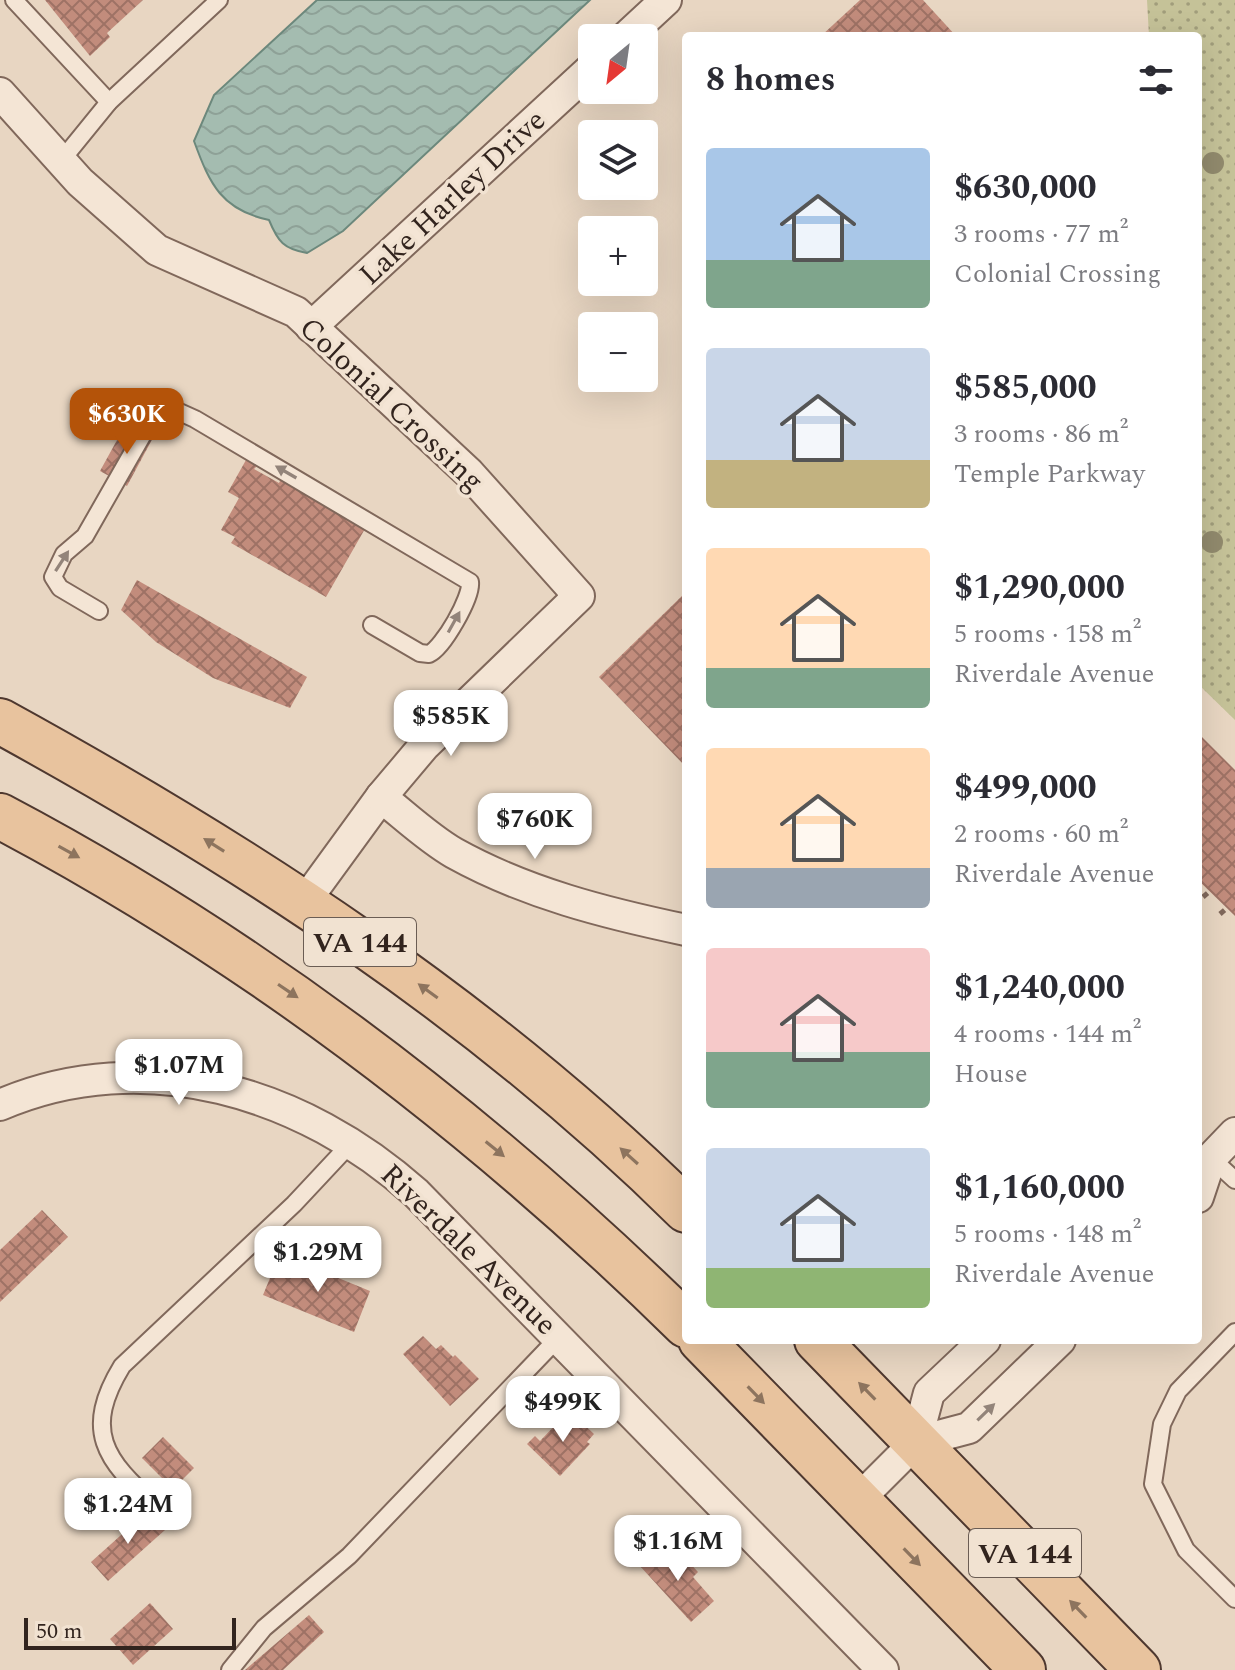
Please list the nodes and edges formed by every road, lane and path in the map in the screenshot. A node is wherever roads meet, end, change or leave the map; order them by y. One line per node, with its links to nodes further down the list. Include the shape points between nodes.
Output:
1 (14, 0): 7 (lane)
2 (219, 0): 7 (lane)
3 (666, 0): 4 (street)
4 (640, 24)
5 (578, 81): 9 (street, Lake Harley Drive)
6 (0, 93): 8 (street, Colonial Crossing)
7 (109, 102): 8 (lane)
8 (61, 161): 9 (street, Colonial Crossing, via 157,250 296,312)
9 (311, 327): 13 (street, Colonial Crossing, via 469,473 579,596 424,746)
10 (99, 611): 11 (lane, via 60,588 53,577 64,554 85,536 159,408 170,406 470,582 441,645 429,654)
11 (372, 625)
12 (0, 721): 17 (main road, VA 144, one-way to 12, via 137,796)
13 (381, 797): 17 (street); 20 (street, via 452,851 533,891)
14 (0, 816): 27 (main road, VA 144, one-way to 27, via 184,921 393,1067 518,1168)
15 (1210, 891): 16 (path)
16 (1203, 897)
17 (303, 904): 26 (main road, VA 144, one-way to 17, via 575,1107 476,1026)
18 (1227, 908): 19 (path)
19 (1220, 914)
20 (682, 929)
21 (0, 1105): 23 (street, Riverdale Avenue, via 66,1085 173,1079 261,1098)
22 (1235, 1133): 24 (street)
23 (352, 1142): 29 (street, Riverdale Avenue, via 416,1193); 36 (lane, via 122,1366 108,1389 101,1410 102,1435 111,1458)
24 (1202, 1155): 25 (lane)
25 (1235, 1180)
26 (682, 1206)
27 (682, 1321)
28 (1235, 1332): 37 (lane, via 1178,1391 1162,1424 1153,1484 1186,1550)
29 (559, 1337): 38 (lane, via 349,1556 264,1628); 39 (street, Riverdale Avenue)
30 (705, 1344): 35 (main road, VA 144, one-way to 35)
31 (821, 1344): 34 (main road, VA 144, one-way to 31)
32 (981, 1344): 34 (street, via 929,1393)
33 (1056, 1344): 34 (street, one-way to 33, via 969,1428)
34 (916, 1442): 35 (street); 41 (main road, VA 144, one-way to 34)
35 (857, 1501): 40 (main road, VA 144, one-way to 40)
36 (156, 1505)
37 (1235, 1599)
38 (230, 1670)
39 (883, 1670)
40 (1023, 1670)
41 (1138, 1670)

